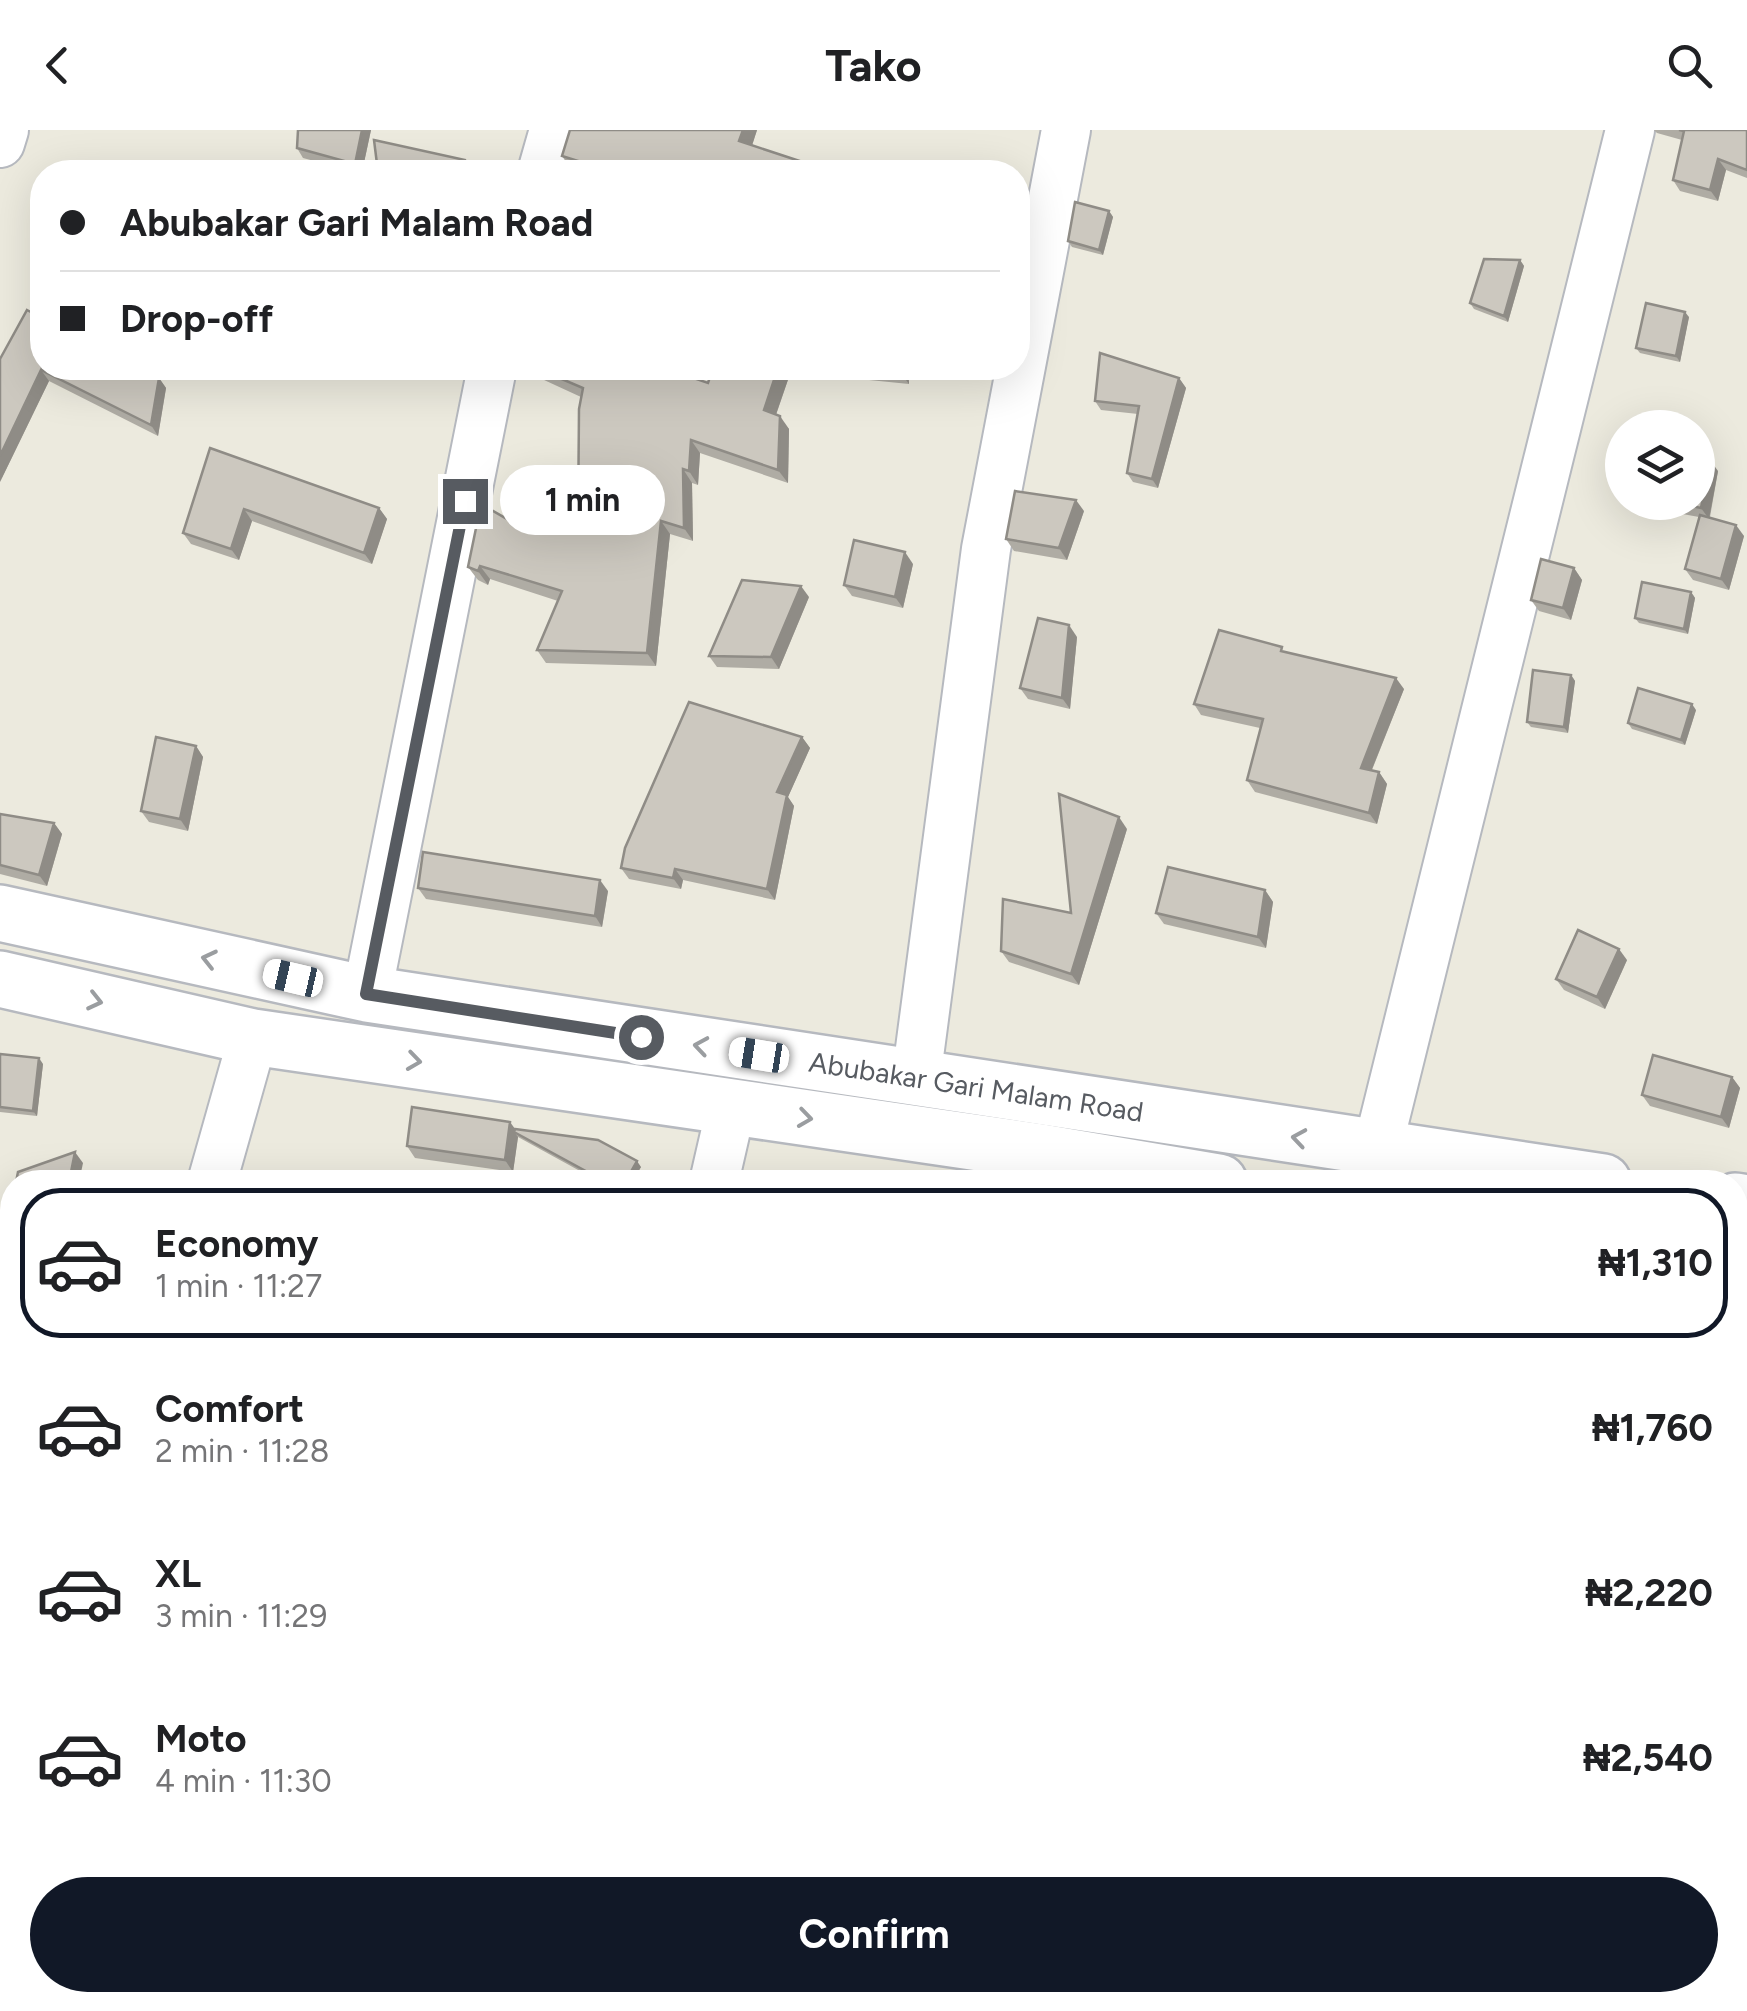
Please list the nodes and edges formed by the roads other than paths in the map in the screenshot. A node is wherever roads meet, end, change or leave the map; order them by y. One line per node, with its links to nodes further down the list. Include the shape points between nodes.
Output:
1 (4, 130): 5 (street)
2 (554, 130): 6 (street)
3 (1066, 130): 7 (street)
4 (1630, 130): 16 (street)
5 (0, 144)
6 (545, 160)
7 (1030, 319)
8 (490, 380): 12 (street)
9 (1018, 380): 14 (street, via 986,549)
10 (0, 912): 12 (street, Abubakar Gari Malam Road, one-way to 10)
11 (0, 979): 13 (street, one-way to 13)
12 (366, 994): 14 (street, Abubakar Gari Malam Road, one-way to 12)
13 (252, 1037): 15 (street, one-way to 15); 17 (street)
14 (916, 1080): 16 (street, Abubakar Gari Malam Road, one-way to 14)
15 (731, 1108): 18 (street); 19 (street, one-way to 19)
16 (1377, 1150): 20 (street, Abubakar Gari Malam Road)
17 (215, 1170)
18 (717, 1170)
19 (1148, 1170)
20 (1518, 1170)

